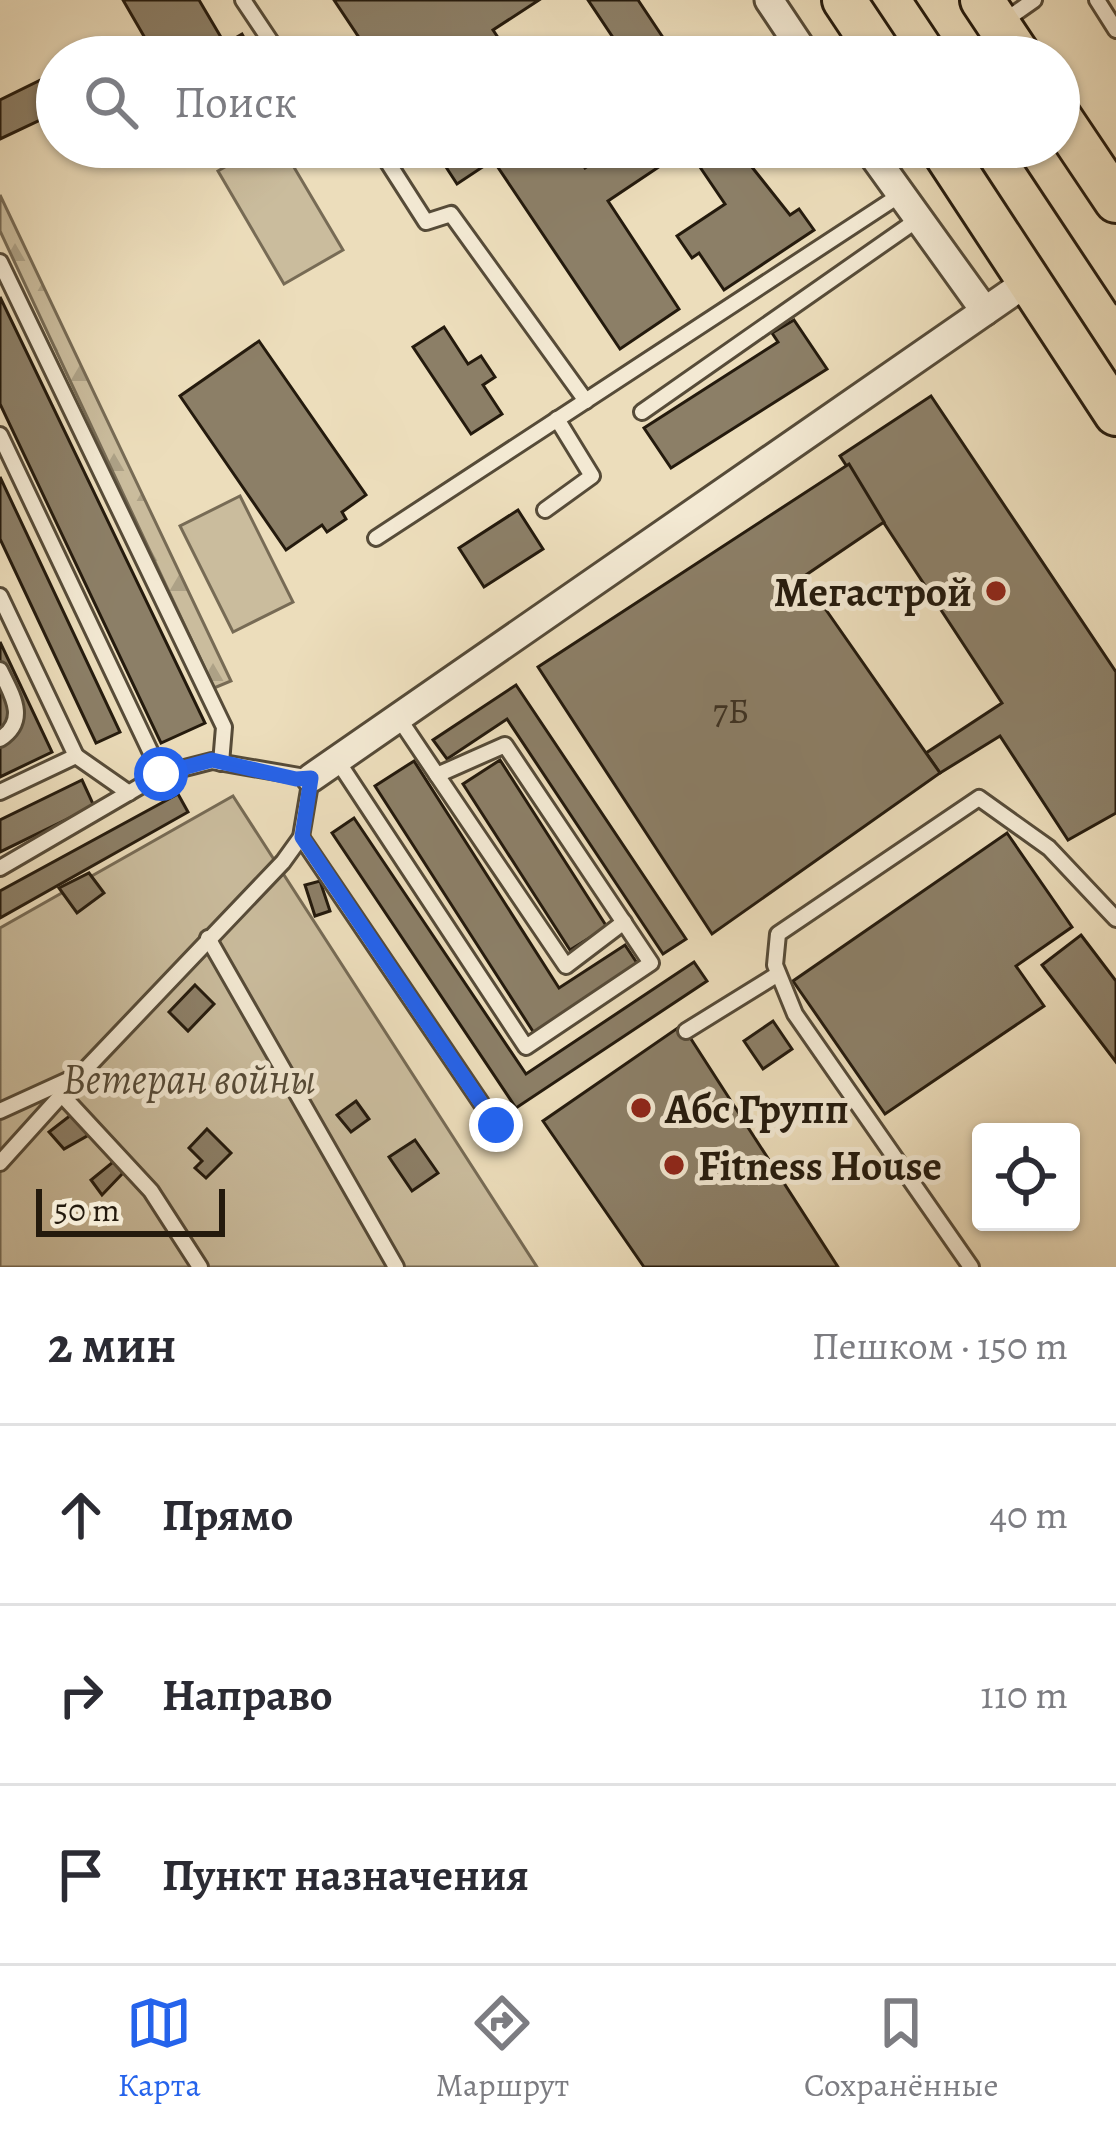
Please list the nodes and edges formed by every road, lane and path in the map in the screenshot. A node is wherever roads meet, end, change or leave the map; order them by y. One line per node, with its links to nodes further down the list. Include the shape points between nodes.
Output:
1 (243, 0): 8 (lane)
2 (769, 0): 9 (street)
3 (844, 0): 10 (main road)
4 (1034, 0): 6 (lane)
5 (1096, 0): 7 (lane)
6 (1000, 28)
7 (1116, 30)
8 (266, 36)
9 (793, 36)
10 (868, 36)
11 (1080, 147): 16 (main road)
12 (391, 168): 21 (lane, via 425,222 451,214)
13 (882, 168): 15 (street)
14 (954, 168): 19 (main road)
15 (900, 195): 17 (street); 21 (lane)
16 (1116, 201)
17 (917, 220): 20 (street); 22 (lane)
18 (0, 262): 34 (lane, via 224,727)
19 (1027, 282): 20 (street); 23 (main road)
20 (985, 311): 30 (street)
21 (586, 401): 24 (lane)
22 (643, 412)
23 (1116, 414)
24 (557, 419): 26 (lane, via 592,476); 27 (lane)
25 (0, 435): 35 (lane)
26 (545, 510)
27 (376, 538)
28 (0, 596): 32 (lane)
29 (0, 670): 31 (lane, via 17,710)
30 (398, 717): 33 (street); 36 (lane)
31 (0, 739)
32 (76, 756): 38 (lane); 39 (lane)
33 (337, 760): 37 (street); 43 (lane, via 526,1047 652,963)
34 (220, 763): 35 (lane); 37 (lane)
35 (161, 774): 39 (lane)
36 (437, 775): 43 (lane, via 505,746); 43 (lane, via 566,966)
37 (311, 778): 40 (lane)
38 (0, 792)
39 (129, 793): 41 (lane)
40 (302, 837): 44 (lane); 50 (lane)
41 (0, 868)
42 (1116, 919): 45 (lane, via 1048,848 980,798 778,934)
43 (624, 922)
44 (208, 938): 47 (lane); 53 (lane)
45 (778, 974): 46 (lane); 54 (lane, via 794,1014)
46 (686, 1031)
47 (81, 1074): 48 (lane); 49 (lane)
48 (62, 1095): 51 (lane); 52 (lane, via 151,1191)
49 (0, 1111)
50 (496, 1125)
51 (0, 1163)
52 (200, 1267)
53 (396, 1267)
54 (971, 1267)

